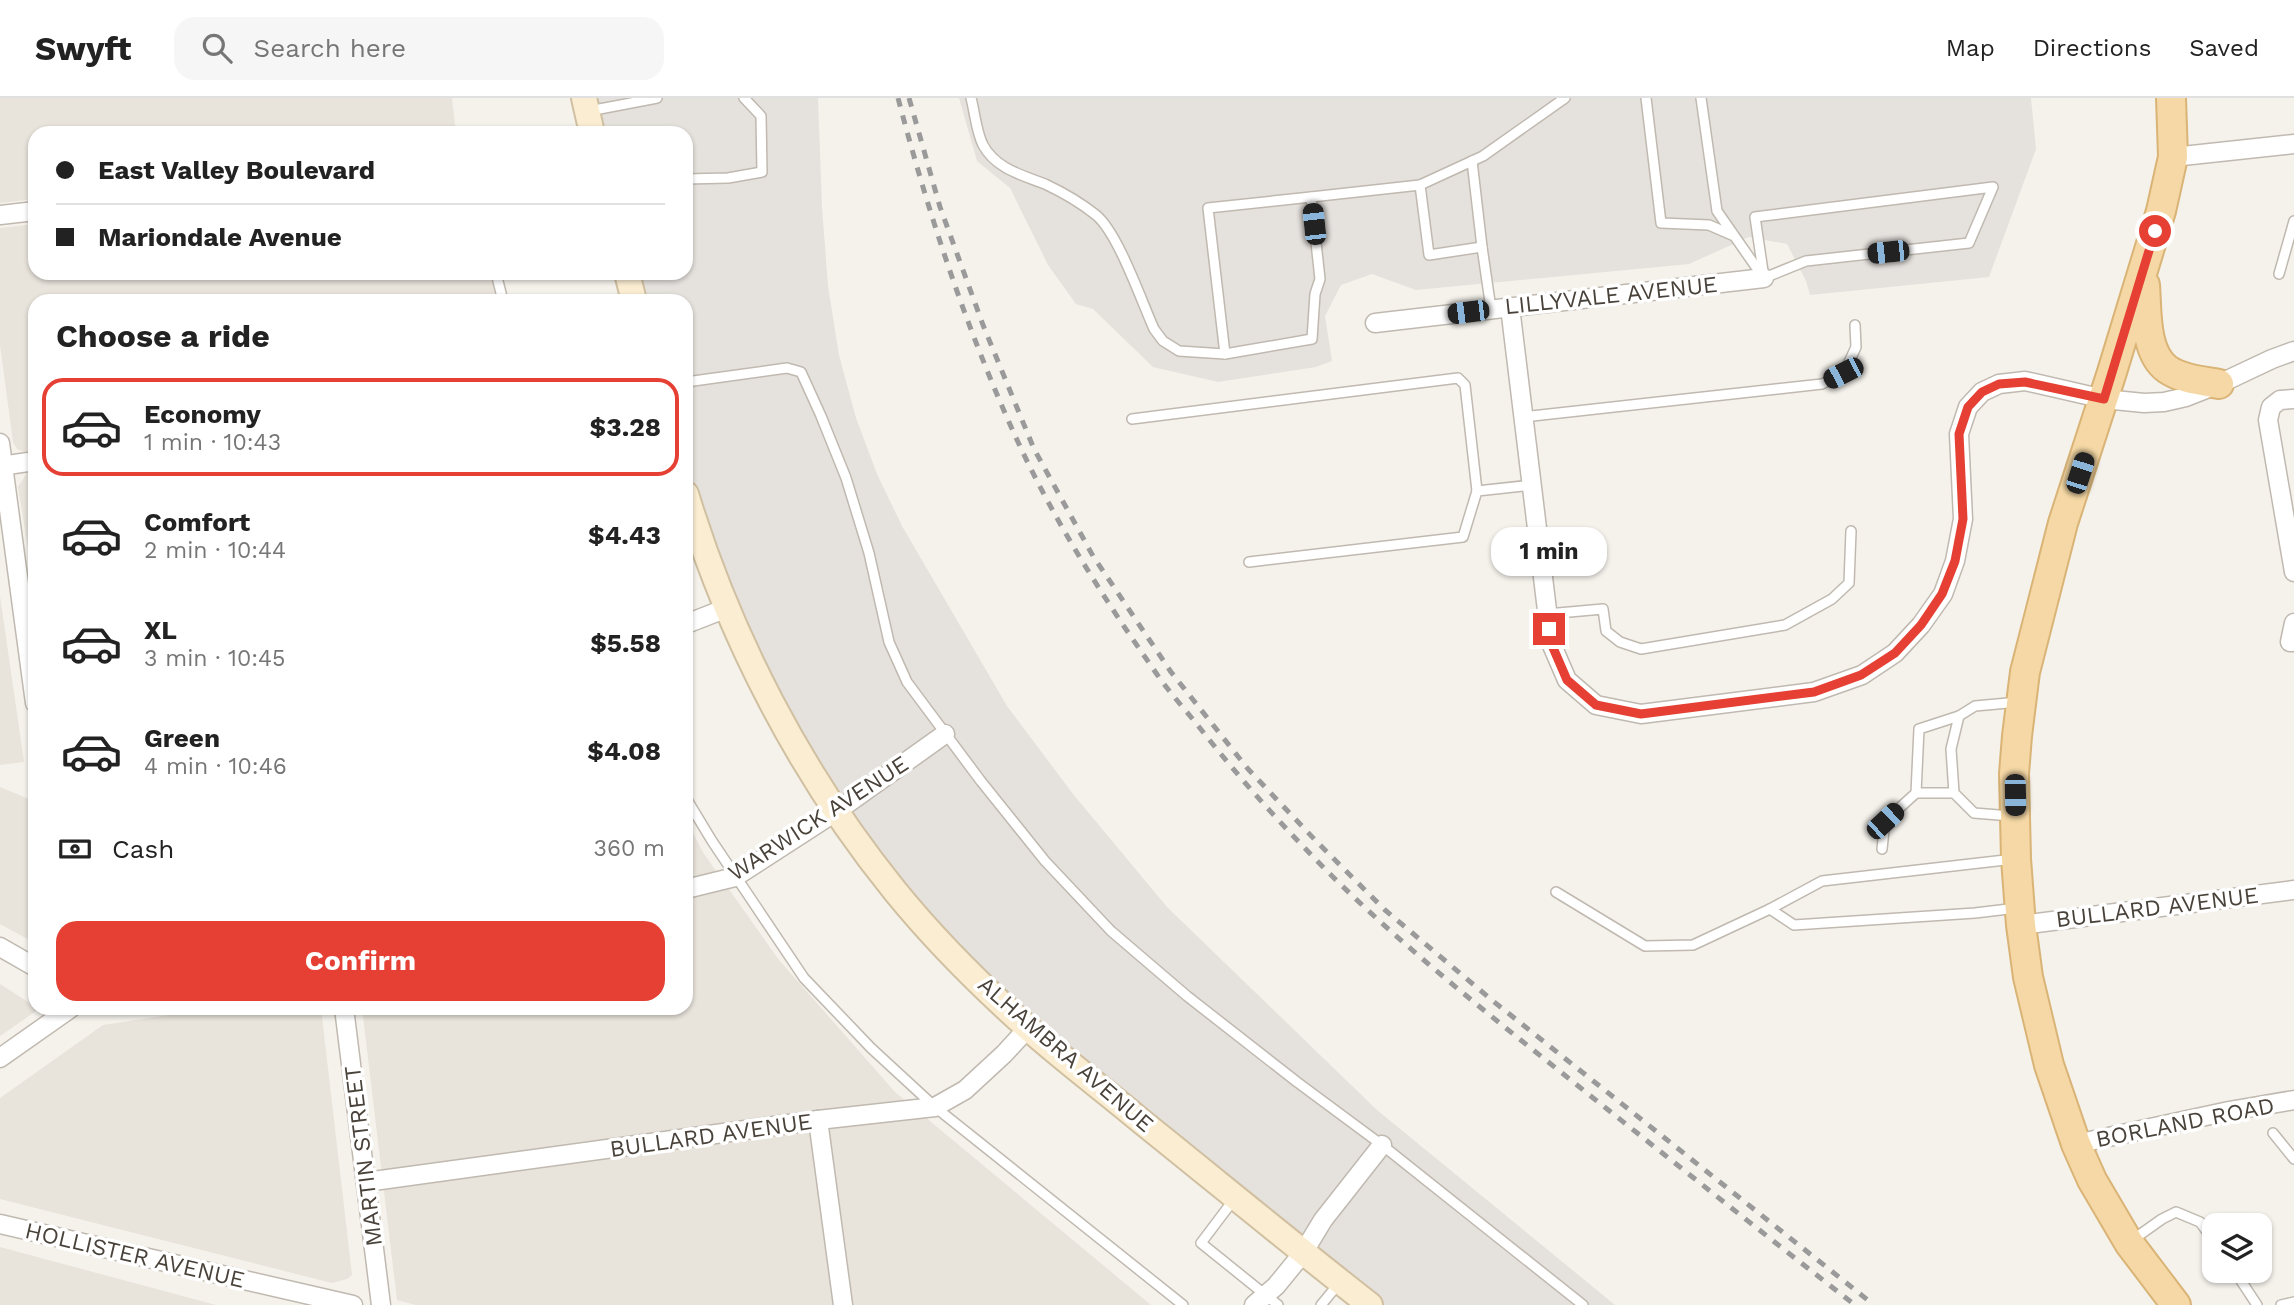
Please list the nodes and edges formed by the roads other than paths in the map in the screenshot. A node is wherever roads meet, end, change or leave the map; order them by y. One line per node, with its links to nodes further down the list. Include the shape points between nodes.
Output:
1 (657, 98): 8 (lane)
2 (744, 98): 12 (lane, via 761,116 762,172)
3 (971, 98): 28 (lane, via 982,143 990,156 1008,170 1075,201 1110,231 1163,341 1179,351)
4 (1566, 98): 11 (lane)
5 (1646, 98): 18 (lane, via 1661,223 1709,225)
6 (1701, 98): 18 (lane, via 1717,211)
7 (2171, 98): 10 (main road)
8 (588, 114)
9 (2294, 144): 10 (street)
10 (2173, 157): 20 (main road)
11 (1472, 161): 13 (lane); 19 (lane)
12 (693, 179)
13 (1420, 186): 14 (lane); 19 (lane, via 1429,255)
14 (1311, 197): 28 (lane, via 1320,279 1312,339); 28 (lane, via 1208,208)
15 (28, 212): 16 (street)
16 (0, 215)
17 (2294, 220): 21 (lane)
18 (1732, 235): 22 (lane)
19 (1482, 247): 24 (lane)
20 (2144, 272): 30 (main road, via 2155,353 2168,370); 31 (main road)
21 (2279, 274)
22 (1764, 278): 22 (lane, via 1806,261 1969,243 1993,187 1755,217); 23 (street, LILLYVALE AVENUE)
23 (1510, 307): 24 (street, LILLYVALE AVENUE); 33 (street)
24 (1491, 309): 25 (street, LILLYVALE AVENUE)
25 (1375, 323)
26 (1855, 325): 33 (lane, via 1856,347 1843,373 1822,384)
27 (2294, 351): 30 (street)
28 (1225, 354)
29 (693, 381): 52 (lane, via 787,368 801,372 846,478 889,642 907,682)
30 (2220, 384): 31 (street, via 2164,402)
31 (2104, 399): 45 (street, via 2025,382 1999,384 1982,392 1968,407 1959,434 1963,519 1955,561 1942,594 1895,653 1861,675 1814,692 1641,714 1596,705 1567,680 1551,643); 50 (main road, via 2063,523)
32 (2294, 399): 43 (street, via 2280,400 2271,407 2268,421)
33 (1523, 417): 38 (street)
34 (1132, 419): 39 (lane, via 1458,378 1465,385)
35 (0, 443): 37 (street)
36 (28, 462): 37 (street)
37 (2, 466): 49 (street)
38 (1531, 485): 39 (lane); 45 (street)
39 (1477, 491): 42 (lane, via 1463,537)
40 (693, 517): 44 (main road, ALHAMBRA AVENUE)
41 (1851, 531): 45 (lane, via 1849,583 1832,599 1785,625 1642,649 1620,642 1606,631 1602,609)
42 (1250, 562)
43 (2294, 572)
44 (727, 608): 46 (street); 56 (main road, ALHAMBRA AVENUE, via 793,742)
45 (1547, 614)
46 (693, 621)
47 (2294, 623): 48 (street)
48 (2292, 642)
49 (28, 653)
50 (2020, 702): 51 (lane, via 1975,706); 57 (main road)
51 (1959, 716): 53 (lane, via 1919,729); 54 (lane, via 1951,749)
52 (945, 734): 56 (street, WARWICK AVENUE); 76 (lane, via 1045,861 1111,930 1198,1005)
53 (1916, 793): 54 (lane); 58 (lane, via 1885,821)
54 (1954, 793): 57 (lane, via 1974,813)
55 (693, 809): 60 (lane)
56 (837, 811): 60 (street, WARWICK AVENUE); 70 (main road, ALHAMBRA AVENUE, via 895,891)
57 (2015, 816): 59 (main road)
58 (1882, 849)
59 (2016, 859): 64 (lane, via 1822,881); 65 (main road)
60 (735, 877): 61 (street, WARWICK AVENUE); 73 (lane, via 804,978)
61 (693, 887)
62 (2294, 890): 65 (street, BULLARD AVENUE)
63 (1556, 892): 64 (lane, via 1646,946 1693,945)
64 (1770, 909): 65 (lane, via 1794,925 1975,913)
65 (2020, 916): 77 (main road, via 2037,1019)
66 (0, 947): 67 (street)
67 (28, 963)
68 (61, 1015): 71 (street)
69 (345, 1015): 79 (street, MARTIN STREET)
70 (1028, 1028): 73 (street, BULLARD AVENUE, via 965,1090); 80 (main road, ALHAMBRA AVENUE)
71 (0, 1058)
72 (2294, 1100): 77 (street, BORLAND ROAD)
73 (935, 1107): 74 (street, BULLARD AVENUE); 92 (lane)
74 (818, 1121): 79 (street, BULLARD AVENUE); 91 (street)
75 (2273, 1133): 78 (lane)
76 (1382, 1144): 84 (street); 95 (lane)
77 (2076, 1144): 83 (main road)
78 (2294, 1160)
79 (366, 1182): 90 (street, MARTIN STREET)
80 (1236, 1198): 84 (main road, ALHAMBRA AVENUE); 87 (lane, via 1201,1243)
81 (0, 1224): 89 (street, HOLLISTER AVENUE)
82 (2202, 1225): 83 (lane, via 2176,1212)
83 (2129, 1243): 96 (main road)
84 (1303, 1253): 85 (main road, ALHAMBRA AVENUE); 87 (street)
85 (1340, 1282): 93 (lane); 94 (main road, ALHAMBRA AVENUE)
86 (2243, 1283): 97 (lane)
87 (1266, 1302)
88 (2294, 1302): 98 (lane)
89 (353, 1305)
90 (380, 1305)
91 (843, 1305)
92 (1183, 1305)
93 (1321, 1305)
94 (1370, 1305)
95 (1583, 1305)
96 (2176, 1305)
97 (2257, 1305)
98 (2281, 1305)

